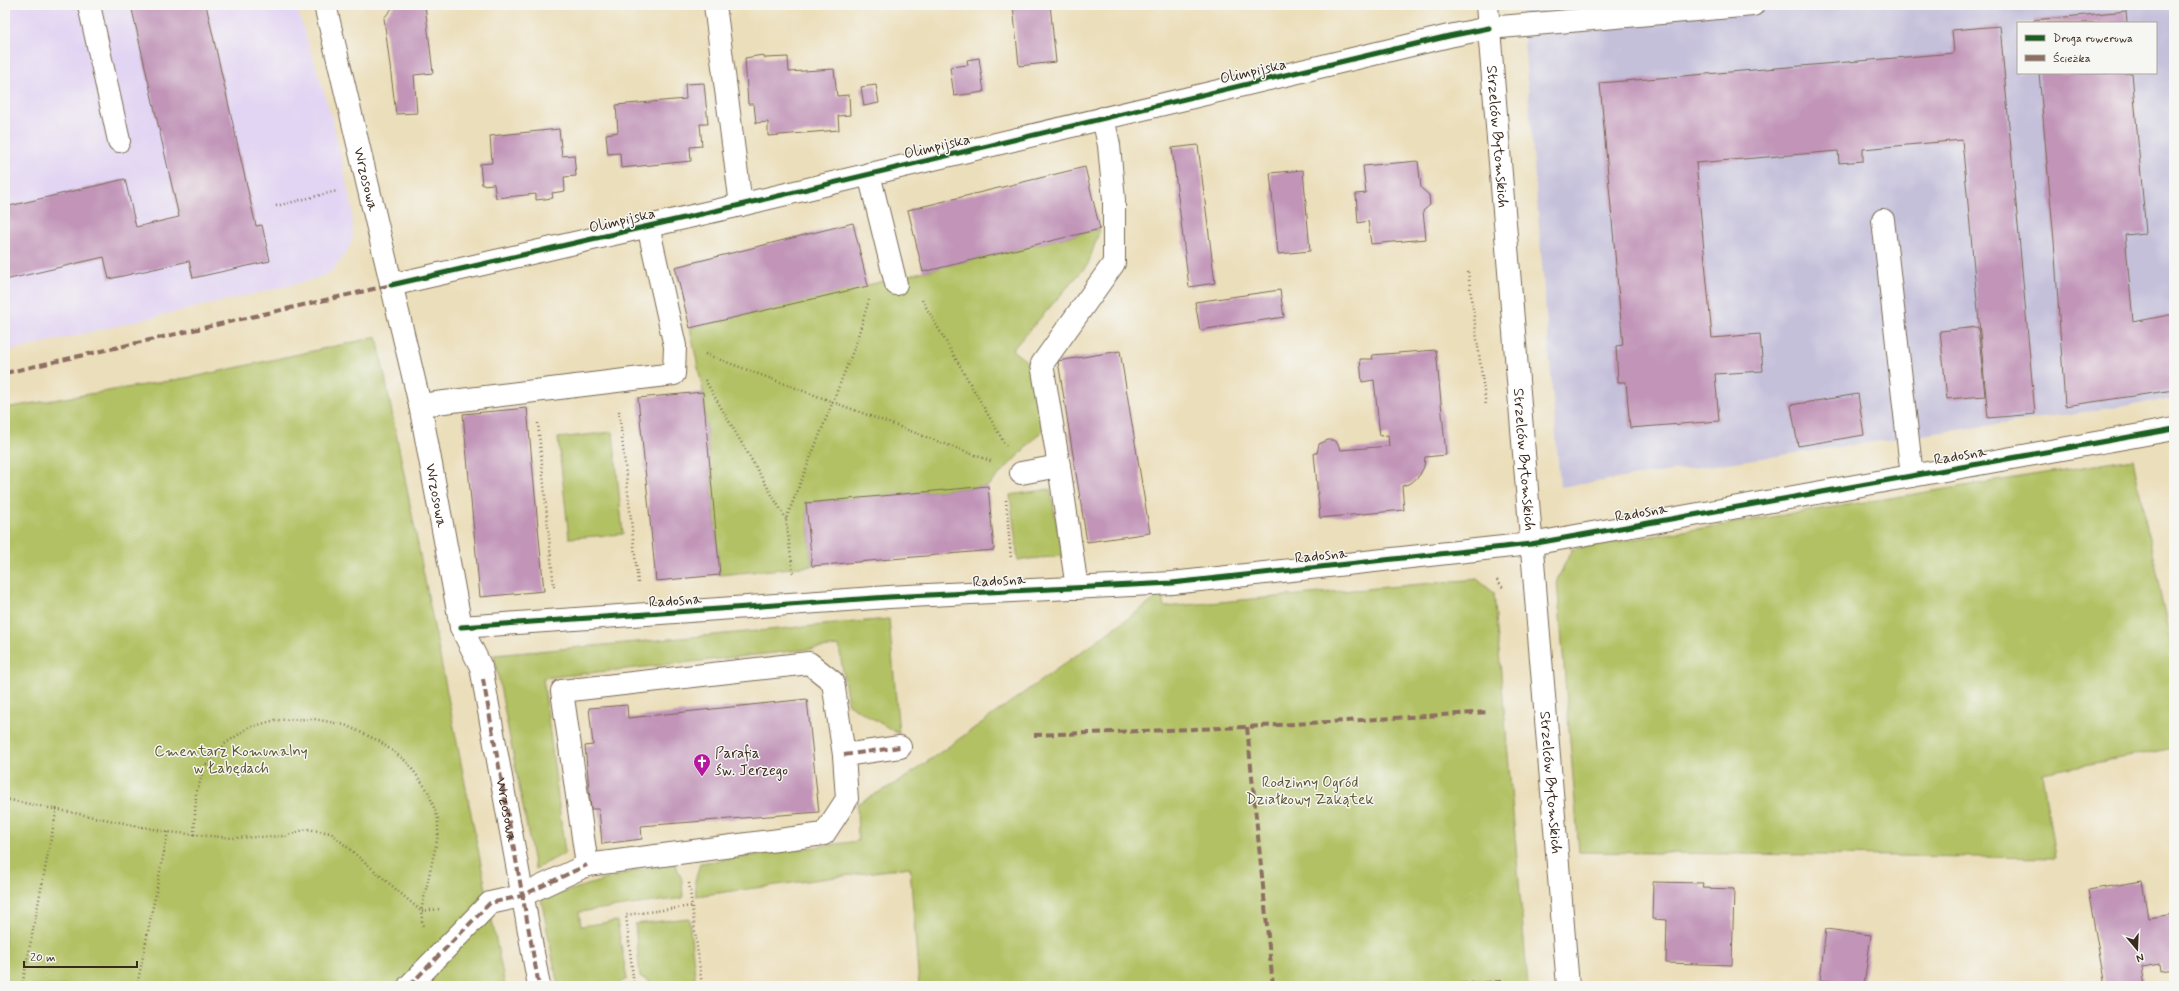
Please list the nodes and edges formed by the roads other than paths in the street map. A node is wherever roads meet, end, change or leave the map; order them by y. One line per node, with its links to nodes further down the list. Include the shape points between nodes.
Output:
1 (90, 5): 8 (street)
2 (325, 5): 14 (street, Wrzosowa)
3 (715, 5): 10 (street)
4 (1487, 5): 6 (street, Strzelców Bytomskich)
5 (1753, 5): 6 (street, Olimpijska)
6 (1489, 28): 7 (street, Olimpijska); 20 (street, Strzelców Bytomskich)
7 (1103, 118): 9 (street, Olimpijska); 17 (street, via 1109,145 1114,200 1114,263 1042,364)
8 (119, 141)
9 (870, 174): 10 (street, Olimpijska); 13 (street)
10 (741, 204): 12 (street, Olimpijska)
11 (1883, 220): 19 (street)
12 (648, 226): 14 (street, Olimpijska); 15 (street, via 675,346 674,374)
13 (896, 284)
14 (391, 285): 15 (street, Wrzosowa)
15 (420, 405): 22 (street, Wrzosowa)
16 (2174, 429): 19 (street, Radosna)
17 (1059, 466): 18 (street); 21 (street)
18 (1021, 473)
19 (1912, 476): 20 (street, Radosna)
20 (1531, 544): 21 (street, Radosna, via 1172,583); 29 (street, Strzelców Bytomskich)
21 (1077, 588): 22 (street, Radosna, via 890,597)
22 (461, 627): 26 (street, Wrzosowa, via 481,667)
23 (900, 747): 24 (street)
24 (844, 755): 25 (street, via 847,799 824,834); 25 (street, via 833,682 808,663 562,691)
25 (587, 865): 26 (street)
26 (521, 896): 27 (street, via 490,903); 28 (street, Wrzosowa)
27 (409, 986)
28 (539, 986)
29 (1568, 986)

